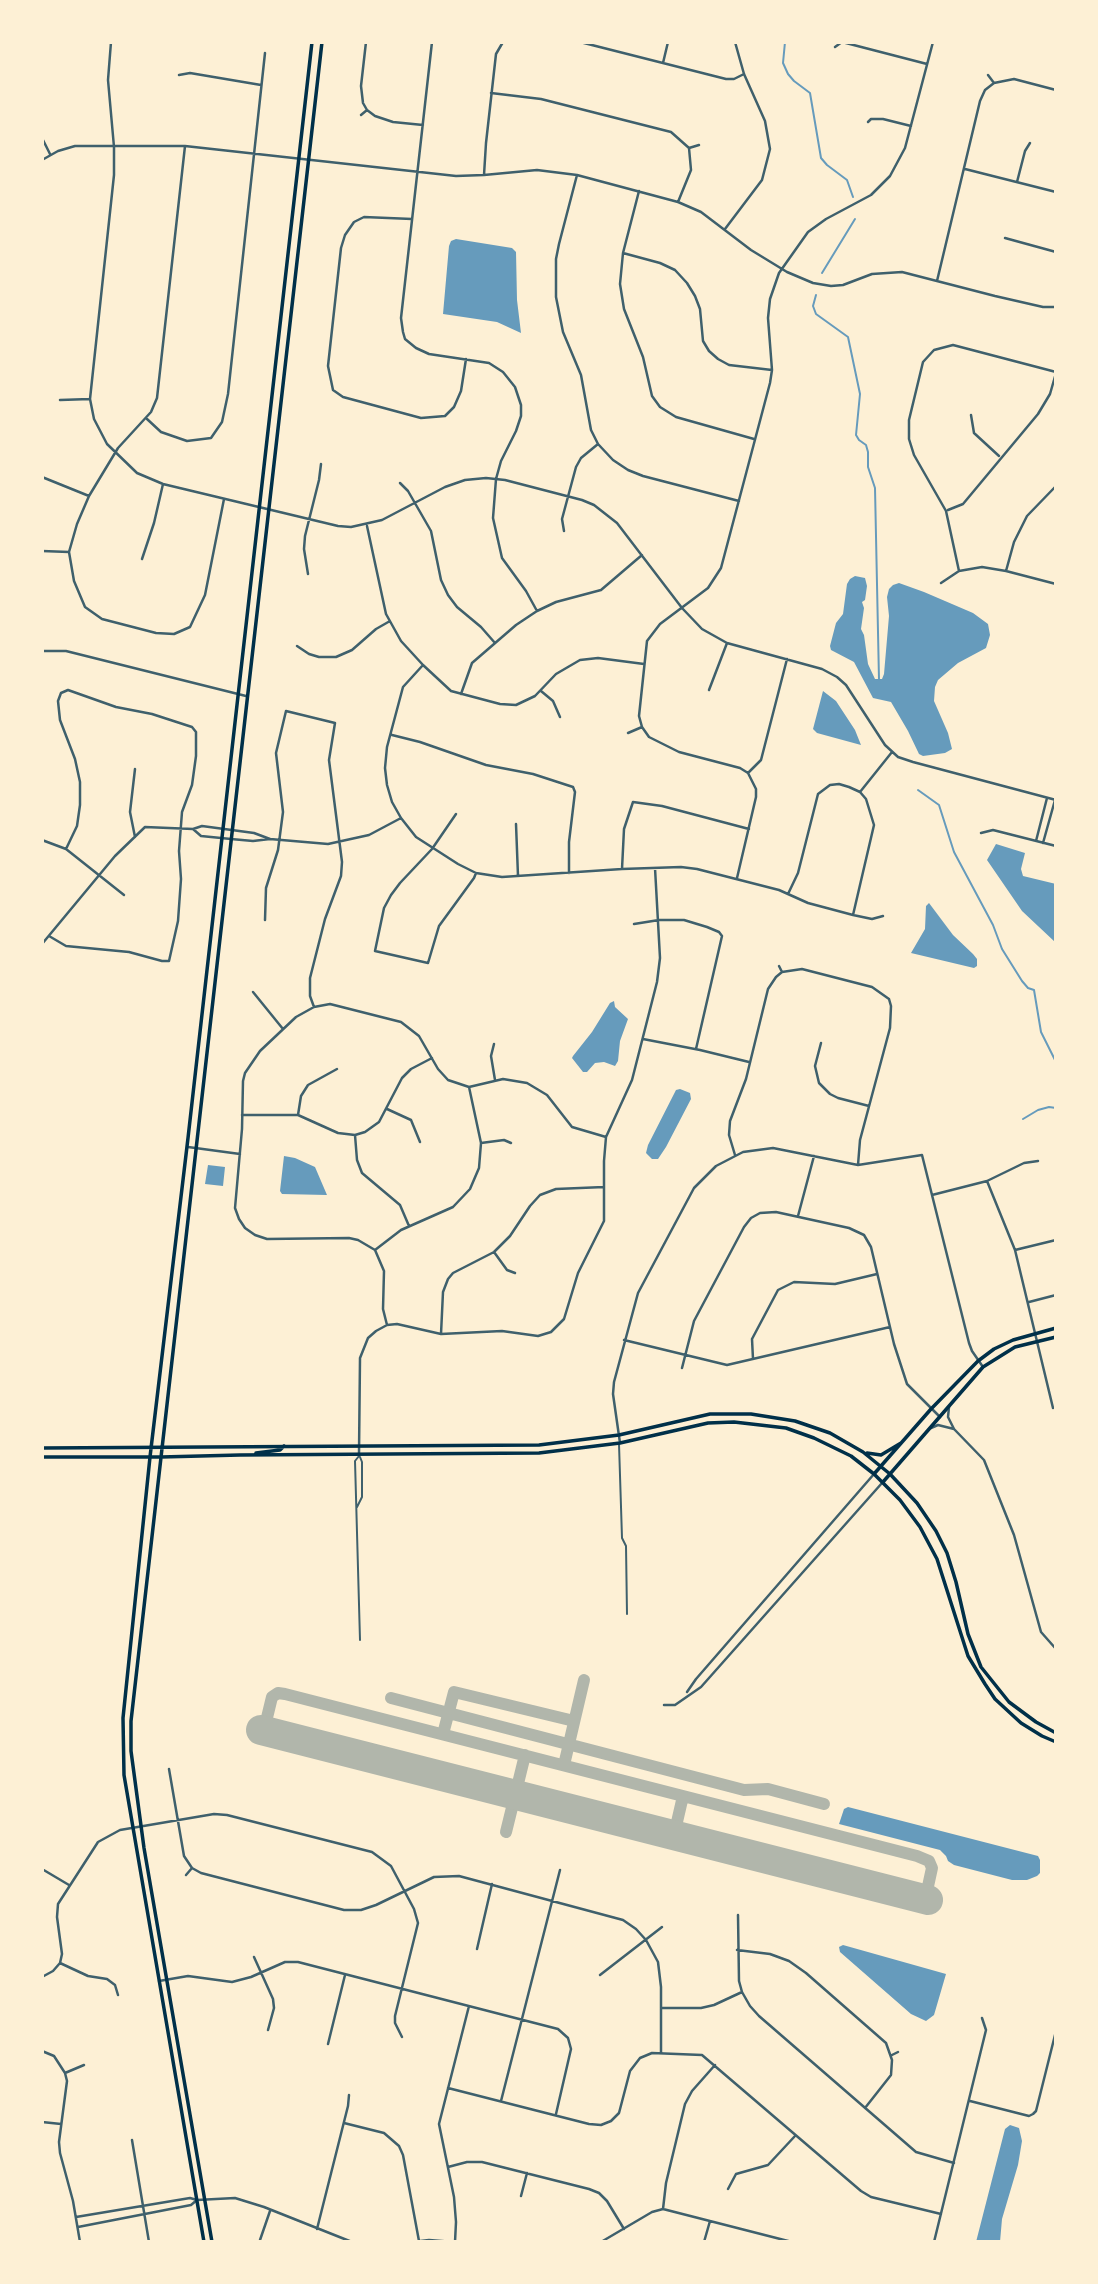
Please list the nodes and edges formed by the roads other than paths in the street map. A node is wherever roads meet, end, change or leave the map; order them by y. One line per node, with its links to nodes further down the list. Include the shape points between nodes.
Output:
1 (111, 42): 31 (street, via 108,80)
2 (312, 42): 36 (main road)
3 (322, 42): 37 (main road)
4 (366, 42): 22 (street, via 361,86)
5 (432, 42): 25 (street)
6 (503, 42): 21 (street, via 496,54)
7 (580, 42): 13 (street)
8 (668, 42): 13 (street)
9 (735, 42): 15 (street)
10 (933, 42): 14 (street)
11 (835, 47): 14 (street, via 842,42)
12 (265, 53): 19 (street)
13 (663, 63): 15 (street, via 726,79)
14 (927, 64): 26 (street)
15 (744, 74): 47 (street, via 765,121 769,158 762,180)
16 (179, 75): 19 (street)
17 (988, 75): 18 (street)
18 (994, 83): 20 (street, via 1013,79); 38 (street, via 980,101)
19 (261, 85): 34 (street)
20 (1056, 90)
21 (491, 93): 32 (street, via 541,99 671,132); 40 (street)
22 (367, 110): 23 (street); 25 (street, via 393,122)
23 (361, 115)
24 (868, 122): 26 (street, via 883,119)
25 (423, 125): 39 (street)
26 (911, 126): 51 (street, via 898,163 880,187 808,232)
27 (42, 138): 33 (street)
28 (1030, 143): 42 (street)
29 (699, 145): 32 (street)
30 (185, 146): 31 (street); 34 (street); 60 (street, via 159,389)
31 (114, 147): 33 (street, via 75,146); 57 (street)
32 (690, 148): 45 (street, via 691,170)
33 (50, 154): 35 (street)
34 (255, 154): 36 (street); 60 (street, via 222,422 211,438 187,441 161,432)
35 (42, 159)
36 (299, 159): 37 (street); 76 (main road)
37 (307, 160): 39 (street); 77 (main road)
38 (965, 169): 42 (street); 52 (street)
39 (417, 172): 40 (street); 46 (street)
40 (484, 175): 41 (street, via 537,170)
41 (577, 175): 43 (street); 62 (street, via 556,259 556,296)
42 (1017, 181): 44 (street)
43 (639, 191): 45 (street); 50 (street)
44 (1056, 192)
45 (678, 202): 47 (street)
46 (412, 219): 54 (street, via 401,318 405,339 429,354); 54 (street, via 363,217 345,236 328,366 333,390 343,397 421,418 445,416 461,391)
47 (725, 229): 51 (street)
48 (1005, 238): 49 (street)
49 (1056, 252)
50 (623, 253): 55 (street, via 675,270 695,296 703,341 718,359 729,365); 61 (street, via 620,284 624,309 655,401 676,418)
51 (782, 268): 52 (street, via 823,286 843,285 881,272); 55 (street, via 768,318)
52 (937, 281): 53 (street)
53 (1056, 307)
54 (466, 359): 67 (street, via 498,368 513,383 519,398 519,424)
55 (772, 370): 61 (street)
56 (1056, 372): 64 (street, via 1038,414); 78 (street, via 953,345 933,350 923,362 909,439)
57 (90, 399): 58 (street); 63 (street, via 94,419)
58 (60, 400)
59 (971, 415): 64 (street, via 974,433)
60 (146, 418): 63 (street)
61 (755, 439): 74 (street)
62 (598, 444): 72 (street, via 581,458); 74 (street, via 620,465 643,476)
63 (114, 453): 69 (street, via 137,473); 71 (street)
64 (1001, 457): 78 (street, via 963,504)
65 (321, 464): 79 (street)
66 (42, 477): 71 (street)
67 (496, 479): 72 (street); 75 (street, via 454,483); 92 (street, via 493,513 500,554)
68 (400, 483): 75 (street)
69 (163, 484): 73 (street); 85 (street)
70 (1056, 486): 87 (street, via 1027,516)
71 (89, 496): 83 (street)
72 (568, 496): 81 (street); 84 (street, via 594,505 617,523)
73 (224, 499): 76 (street); 83 (street, via 205,595 190,627 174,634 93,615 79,596)
74 (739, 501): 91 (street, via 717,576)
75 (416, 503): 80 (street); 94 (street, via 433,535 448,595)
76 (260, 508): 77 (street); 104 (main road)
77 (268, 509): 79 (street); 105 (main road)
78 (946, 511): 86 (street)
79 (309, 520): 80 (street, via 338,526); 88 (street, via 304,549)
80 (367, 524): 93 (street, via 382,603)
81 (564, 531)
82 (42, 551): 83 (street)
83 (69, 552)
84 (642, 555): 91 (street); 92 (street, via 601,590)
85 (142, 559)
86 (959, 571): 87 (street, via 982,567); 89 (street)
87 (1006, 571): 90 (street)
88 (308, 574)
89 (941, 583)
90 (1056, 584)
91 (682, 608): 95 (street, via 702,629); 99 (street, via 653,632)
92 (537, 611): 94 (street)
93 (390, 621): 96 (street, via 336,657 319,657); 100 (street)
94 (495, 643): 103 (street, via 472,663)
95 (727, 643): 98 (street); 101 (street)
96 (297, 646)
97 (42, 651): 104 (street, via 66,651)
98 (787, 659): 110 (street, via 837,677); 112 (street, via 761,760)
99 (644, 664): 102 (street, via 580,660); 107 (street)
100 (423, 665): 103 (street); 109 (street, via 403,687)
101 (709, 690)
102 (541, 691): 103 (street, via 529,701 513,705); 106 (street)
103 (461, 694)
104 (239, 695): 105 (street); 120 (main road)
105 (247, 696): 123 (main road)
106 (561, 717)
107 (642, 727): 108 (street); 112 (street, via 649,737 668,747 734,765)
108 (628, 733)
109 (390, 735): 117 (street, via 387,785); 140 (street, via 573,787)
110 (892, 752): 113 (street); 114 (street, via 912,762)
111 (135, 769): 125 (street, via 130,812)
112 (748, 774): 121 (street, via 756,797)
113 (860, 792): 144 (street, via 839,784 821,791); 146 (street, via 868,803 874,830)
114 (1047, 798): 115 (street); 131 (street)
115 (1056, 800): 133 (street)
116 (456, 814): 136 (street)
117 (401, 818): 132 (street, via 369,835); 136 (street)
118 (516, 824): 142 (street)
119 (181, 828): 122 (street); 125 (street, via 145,827); 135 (street, via 194,778 196,732 192,727 68,690 61,693 58,711 75,759 80,804 77,826); 151 (street, via 181,889 169,961 66,946)
120 (224, 828): 122 (street); 123 (street); 126 (main road)
121 (749, 829): 138 (street, via 633,802 624,829); 143 (street)
122 (193, 830): 126 (street, via 201,836)
123 (232, 830): 127 (main road); 128 (street)
124 (981, 833): 131 (street, via 993,830)
125 (135, 837): 141 (street)
126 (222, 838): 127 (street); 180 (main road)
127 (231, 839): 128 (street); 181 (main road)
128 (270, 839): 130 (street)
129 (42, 840): 135 (street)
130 (280, 840): 132 (street); 132 (street, via 283,812 276,753 286,711 335,723 329,765); 148 (street, via 266,888)
131 (1035, 841): 133 (street)
132 (340, 843): 158 (street, via 341,876 310,978)
133 (1043, 843): 134 (street)
134 (1056, 846)
135 (66, 849): 141 (street)
136 (432, 849): 139 (street); 139 (street, via 391,895 375,951 428,963 439,926)
137 (655, 868): 138 (street); 143 (street, via 697,869); 149 (street)
138 (622, 870): 140 (street)
139 (476, 873): 142 (street)
140 (569, 873): 142 (street)
141 (98, 876): 145 (street); 151 (street)
142 (518, 876)
143 (737, 878): 144 (street)
144 (788, 894): 146 (street)
145 (124, 895)
146 (853, 915): 147 (street)
147 (883, 916)
148 (265, 920)
149 (659, 920): 150 (street); 160 (street, via 657,982); 163 (street, via 695,922 722,936)
150 (634, 924)
151 (49, 936): 152 (street)
152 (42, 944)
153 (779, 966): 154 (street)
154 (782, 972): 157 (street, via 806,969 872,987); 165 (street, via 768,989)
155 (253, 992): 159 (street)
156 (894, 997): 157 (street)
157 (889, 999): 171 (street, via 890,1028)
158 (314, 1007): 159 (street); 164 (street, via 339,1005 401,1022 419,1036)
159 (283, 1029): 173 (street, via 249,1066 243,1081)
160 (643, 1039): 163 (street); 176 (street, via 630,1087)
161 (821, 1042): 168 (street, via 815,1066)
162 (494, 1044): 167 (street)
163 (696, 1049): 165 (street)
164 (432, 1058): 170 (street, via 448,1080); 172 (street, via 406,1073)
165 (750, 1062): 183 (street, via 730,1121)
166 (337, 1069): 174 (street, via 308,1085)
167 (495, 1080): 170 (street); 176 (street, via 512,1079 534,1086 572,1126)
168 (819, 1083): 169 (street); 171 (street, via 838,1098)
169 (814, 1086)
170 (469, 1087): 178 (street)
171 (870, 1106): 186 (street)
172 (387, 1109): 175 (street, via 372,1128); 177 (street, via 411,1120)
173 (242, 1115): 174 (street); 182 (street)
174 (298, 1115): 175 (street)
175 (355, 1135): 191 (street, via 362,1173 400,1205)
176 (606, 1137): 188 (street)
177 (420, 1142)
178 (481, 1143): 179 (street); 191 (street, via 480,1168 465,1196 446,1211)
179 (511, 1143)
180 (187, 1147): 181 (street); 224 (main road)
181 (195, 1148): 182 (street); 225 (main road)
182 (240, 1154): 193 (street, via 235,1208 245,1228 268,1239 349,1238)
183 (735, 1155): 184 (street, via 773,1148); 206 (street, via 707,1173 687,1199 638,1293)
184 (814, 1156): 186 (street); 190 (street)
185 (1038, 1161): 187 (street)
186 (858, 1164): 189 (street, via 922,1155)
187 (987, 1181): 189 (street); 194 (street)
188 (604, 1187): 195 (street, via 556,1189 540,1195); 204 (street, via 602,1227 557,1329 538,1336 502,1331)
189 (931, 1195): 210 (street)
190 (798, 1216): 197 (street, via 864,1235); 208 (street, via 768,1211 751,1218 694,1321)
191 (409, 1226): 193 (street)
192 (1056, 1240): 194 (street)
193 (375, 1250): 200 (street, via 384,1271)
194 (1015, 1250): 199 (street)
195 (494, 1252): 196 (street, via 507,1270); 204 (street, via 448,1279)
196 (515, 1273)
197 (878, 1274): 201 (street); 209 (street, via 835,1284 794,1282 778,1290 751,1339)
198 (1056, 1295): 199 (street)
199 (1029, 1302): 203 (street)
200 (387, 1325): 204 (street); 223 (street, via 368,1338 360,1358)
201 (891, 1327): 209 (street); 215 (street, via 907,1384)
202 (1056, 1328): 203 (main road)
203 (1036, 1333): 207 (street); 210 (main road, via 994,1349)
204 (441, 1334)
205 (1056, 1337): 207 (main road)
206 (624, 1340): 208 (street); 219 (street, via 613,1394)
207 (1038, 1341): 211 (main road, via 1015,1348); 214 (street)
208 (685, 1355): 209 (street, via 727,1365); 212 (street)
209 (753, 1359)
210 (978, 1361): 211 (street); 215 (main road)
211 (983, 1367): 213 (main road)
212 (682, 1368)
213 (950, 1407): 216 (main road); 218 (street, via 948,1418)
214 (1053, 1408)
215 (931, 1409): 216 (street); 220 (main road)
216 (940, 1418): 217 (main road)
217 (931, 1428): 218 (street); 235 (main road)
218 (954, 1429): 240 (street, via 984,1460 1014,1535 1034,1614)
219 (619, 1435): 221 (street); 223 (main road, via 539,1445); 227 (main road, via 700,1415 751,1414 813,1427)
220 (905, 1439): 227 (main road, via 880,1455); 233 (main road)
221 (620, 1443): 229 (main road, via 539,1453); 234 (main road, via 708,1423 770,1425 822,1441); 238 (lane)
222 (284, 1446): 223 (main road); 225 (main road); 228 (main road)
223 (359, 1446): 229 (street)
224 (151, 1447): 225 (main road); 226 (main road); 231 (main road)
225 (162, 1447): 232 (main road)
226 (42, 1448)
227 (863, 1452): 233 (main road)
228 (254, 1455): 229 (main road); 232 (main road)
229 (359, 1455): 237 (lane, via 355,1461); 237 (lane, via 362,1497)
230 (42, 1457): 231 (main road)
231 (150, 1457): 232 (main road); 248 (main road, via 123,1718 124,1774)
232 (161, 1457): 247 (main road, via 131,1721)
233 (882, 1466): 234 (main road); 235 (main road)
234 (874, 1474): 236 (main road); 241 (street)
235 (890, 1475): 236 (main road); 243 (main road, via 917,1503 947,1553 981,1667 1009,1702)
236 (883, 1483): 241 (street, via 701,1687); 244 (main road, via 929,1544 968,1656 995,1699 1021,1723)
237 (357, 1507): 239 (lane)
238 (627, 1614)
239 (360, 1640)
240 (1056, 1650)
241 (686, 1695): 242 (street, via 675,1705)
242 (664, 1705)
243 (1056, 1733)
244 (1056, 1742)
245 (169, 1769): 246 (street)
246 (178, 1820): 247 (street); 249 (street, via 184,1856); 255 (street, via 227,1815 372,1852 391,1866)
247 (141, 1827): 248 (street); 268 (main road)
248 (133, 1828): 254 (street, via 98,1842); 269 (main road)
249 (192, 1868): 252 (street); 255 (street, via 344,1909 369,1907)
250 (42, 1869): 254 (street)
251 (561, 1870): 256 (street)
252 (186, 1875)
253 (492, 1884): 255 (street, via 450,1875 433,1877); 256 (street); 260 (street)
254 (69, 1885): 263 (street, via 57,1909)
255 (405, 1891): 270 (street, via 418,1923)
256 (553, 1900): 259 (street, via 617,1917); 276 (street)
257 (738, 1915): 261 (street)
258 (662, 1927): 259 (street)
259 (646, 1940): 266 (street); 274 (street, via 660,1970)
260 (477, 1949)
261 (737, 1950): 271 (street); 284 (street, via 789,1961 886,2043)
262 (254, 1957): 264 (street)
263 (60, 1963): 267 (street); 272 (street, via 107,1979)
264 (261, 1972): 265 (street, via 291,1962); 268 (street, via 232,1982 188,1976); 277 (street, via 274,1999)
265 (345, 1975): 270 (street); 280 (street)
266 (600, 1975)
267 (42, 1977)
268 (167, 1980): 269 (street); 305 (main road)
269 (159, 1981): 304 (main road)
270 (402, 1988): 273 (street); 279 (street, via 395,2016)
271 (742, 1992): 274 (street, via 701,2008); 292 (street, via 759,2016)
272 (118, 1995)
273 (468, 2006): 276 (street); 288 (street)
274 (662, 2008): 283 (street)
275 (982, 2018): 291 (street, via 986,2030)
276 (523, 2019): 290 (street); 293 (street, via 558,2029 570,2045)
277 (268, 2030)
278 (1056, 2031): 291 (street, via 1033,2114)
279 (402, 2037)
280 (328, 2044)
281 (42, 2051): 287 (street, via 54,2056)
282 (898, 2052): 284 (street)
283 (661, 2053): 285 (street, via 698,2054); 293 (street, via 645,2055 633,2066 620,2110 611,2121 593,2125)
284 (892, 2055): 292 (street, via 891,2075)
285 (715, 2064): 297 (street); 308 (street, via 685,2104)
286 (84, 2065): 287 (street)
287 (65, 2073): 296 (street)
288 (447, 2088): 290 (street); 300 (street, via 439,2127)
289 (349, 2095): 295 (street)
290 (501, 2101): 293 (street)
291 (970, 2101): 299 (street)
292 (865, 2108): 299 (street, via 916,2151)
293 (556, 2115)
294 (42, 2122): 296 (street)
295 (344, 2123): 314 (street); 317 (street, via 384,2133 400,2146)
296 (61, 2124): 311 (street, via 60,2153)
297 (795, 2136): 302 (street, via 768,2165 736,2174); 310 (street, via 866,2194)
298 (132, 2140): 306 (street)
299 (954, 2163): 310 (street)
300 (448, 2167): 301 (street, via 477,2161); 324 (street, via 456,2213)
301 (527, 2173): 303 (street); 315 (street, via 599,2193)
302 (728, 2189)
303 (521, 2196)
304 (197, 2200): 305 (street); 306 (street); 309 (street); 320 (main road)
305 (205, 2200): 307 (street, via 235,2198); 321 (main road)
306 (143, 2206): 309 (street); 311 (street)
307 (271, 2209): 314 (street); 316 (street)
308 (663, 2209): 312 (street); 315 (street)
309 (144, 2214): 313 (street); 319 (street)
310 (941, 2214): 328 (street)
311 (76, 2217): 313 (street)
312 (710, 2221): 326 (street); 327 (street)
313 (77, 2227): 318 (street)
314 (317, 2229): 322 (street)
315 (624, 2229): 325 (street)
316 (260, 2240)
317 (419, 2241): 323 (street); 324 (street)
318 (80, 2242)
319 (149, 2242)
320 (204, 2242)
321 (212, 2242)
322 (352, 2242)
323 (412, 2242)
324 (455, 2242)
325 (601, 2242)
326 (704, 2242)
327 (792, 2242)
328 (934, 2242)

